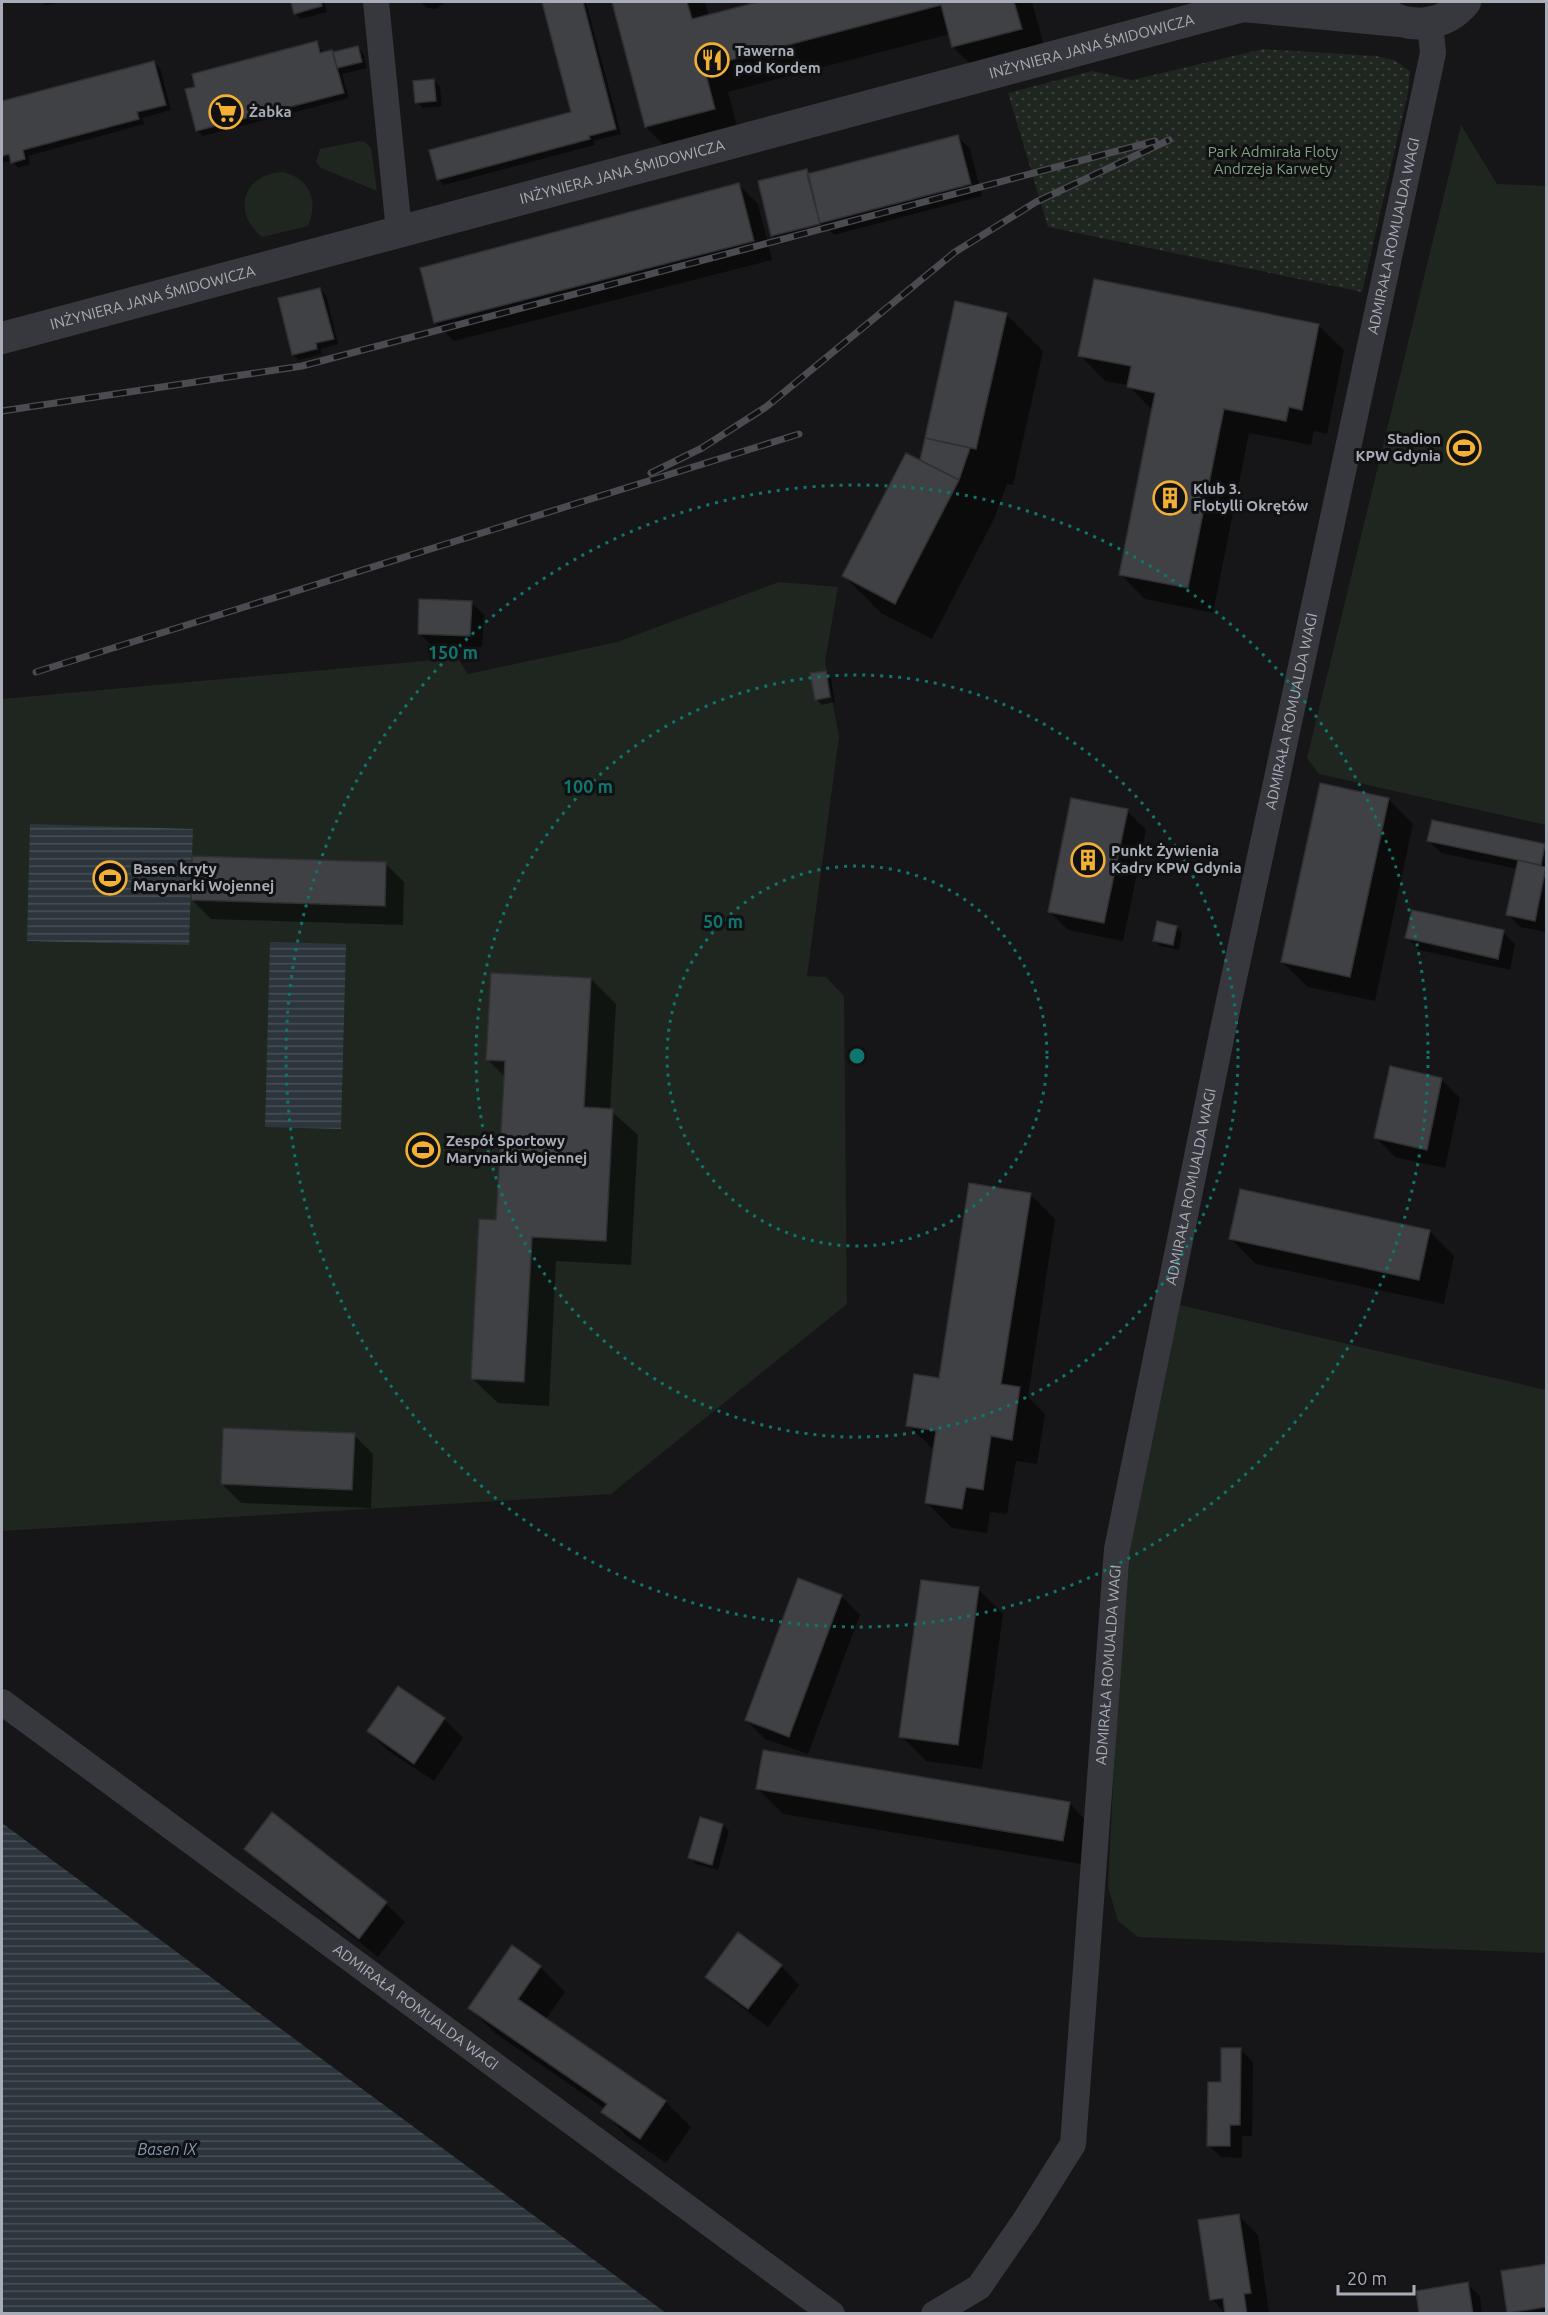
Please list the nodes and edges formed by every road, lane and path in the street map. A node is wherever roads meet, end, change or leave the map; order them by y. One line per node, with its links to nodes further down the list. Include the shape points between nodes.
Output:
1 (376, 2): 7 (street)
2 (1371, 2): 5 (street)
3 (1465, 2): 6 (street, via 1453,13)
4 (1246, 4): 5 (street, INŻYNIERA JANA ŚMIDOWICZA); 7 (street, INŻYNIERA JANA ŚMIDOWICZA)
5 (1399, 21): 6 (street, INŻYNIERA JANA ŚMIDOWICZA)
6 (1430, 23): 11 (street, ADMIRAŁA ROMUALDA WAGI, via 1433,53 1223,1029 1117,1549 1073,2144 979,2287)
7 (399, 231): 8 (street, INŻYNIERA JANA ŚMIDOWICZA)
8 (2, 338)
9 (2, 1702): 10 (street, ADMIRAŁA ROMUALDA WAGI)
10 (832, 2313)
11 (934, 2313)

